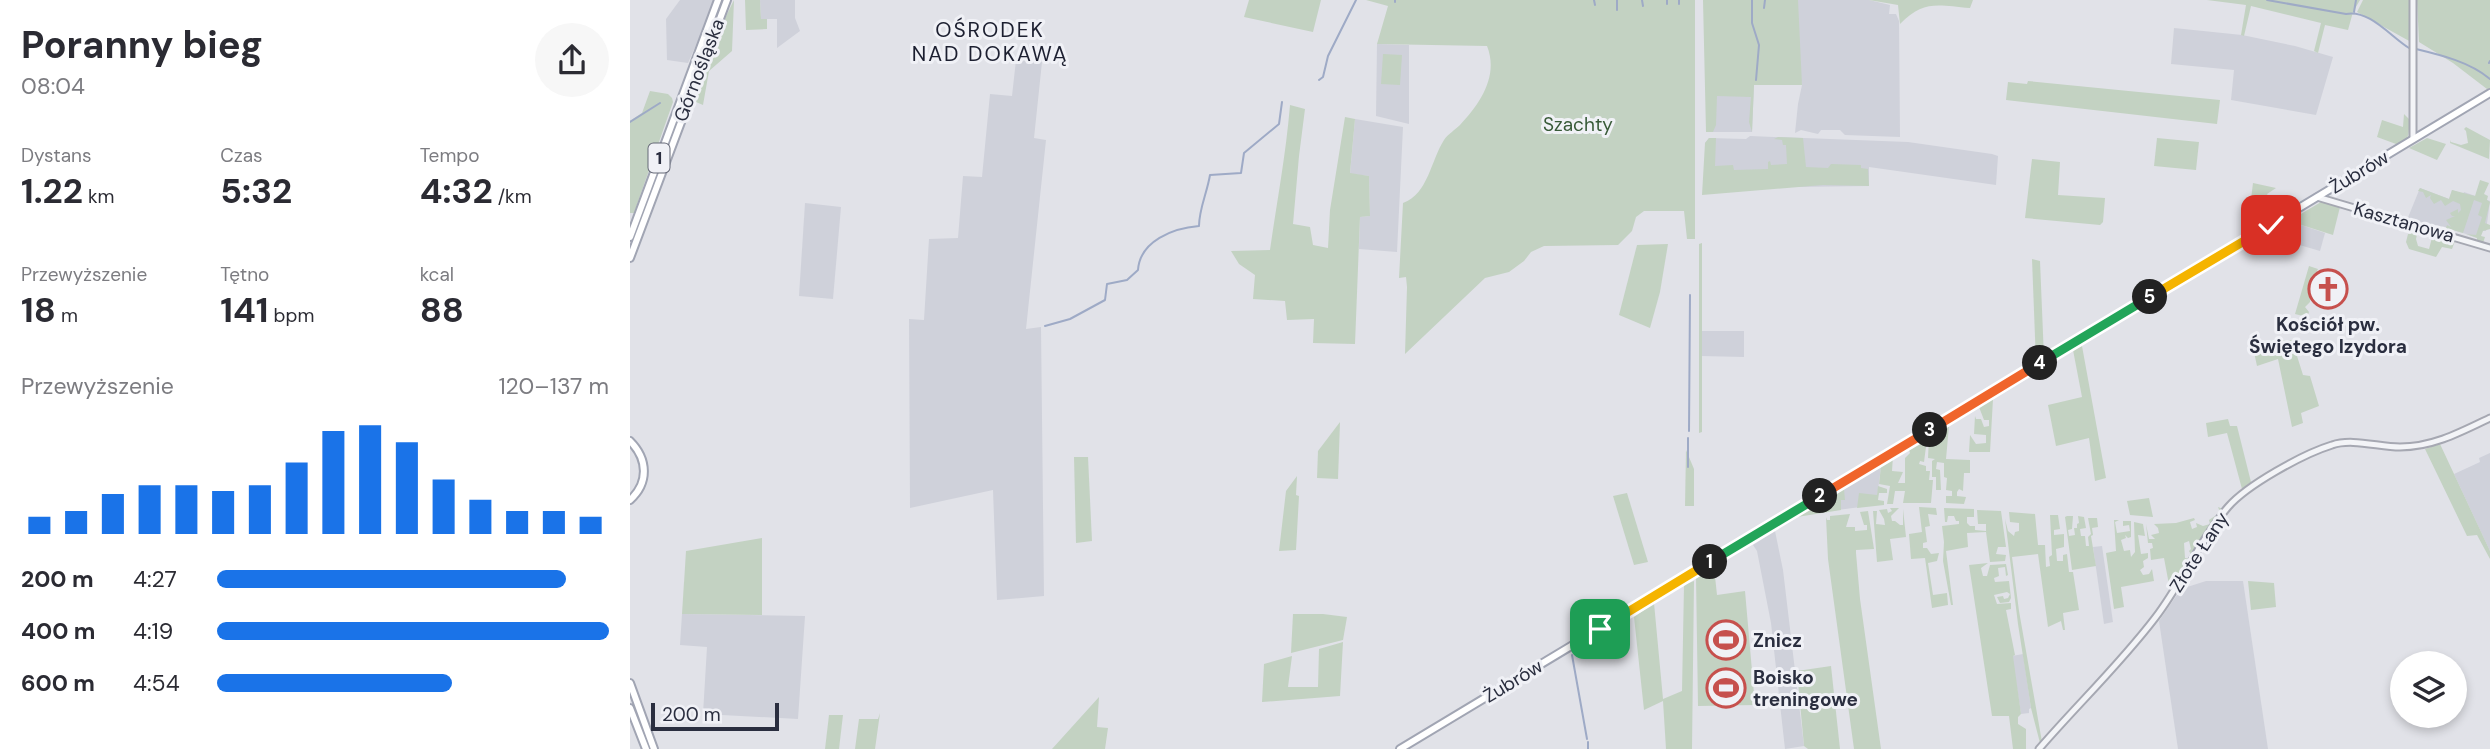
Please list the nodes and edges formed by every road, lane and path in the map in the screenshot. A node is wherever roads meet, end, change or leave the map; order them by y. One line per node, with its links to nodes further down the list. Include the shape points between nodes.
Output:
1 (718, 0): 7 (main road, Górnośląska / 1)
2 (727, 0): 9 (main road, Górnośląska / 1)
3 (2413, 0): 5 (street)
4 (2490, 93): 5 (main road, Żubrów)
5 (2413, 139): 6 (main road, Żubrów)
6 (2317, 197): 8 (street, Kasztanowa); 17 (main road, Żubrów)
7 (630, 237)
8 (2490, 248)
9 (630, 258)
10 (2490, 418): 18 (street, Złote Łany, via 2429,444 2332,445 2240,496 2220,518 2155,619)
11 (630, 441): 12 (main road, via 642,456 645,470 641,487)
12 (630, 500)
13 (630, 683): 16 (main road)
14 (630, 708): 15 (main road)
15 (646, 749)
16 (654, 749)
17 (1401, 749)
18 (2039, 749)

